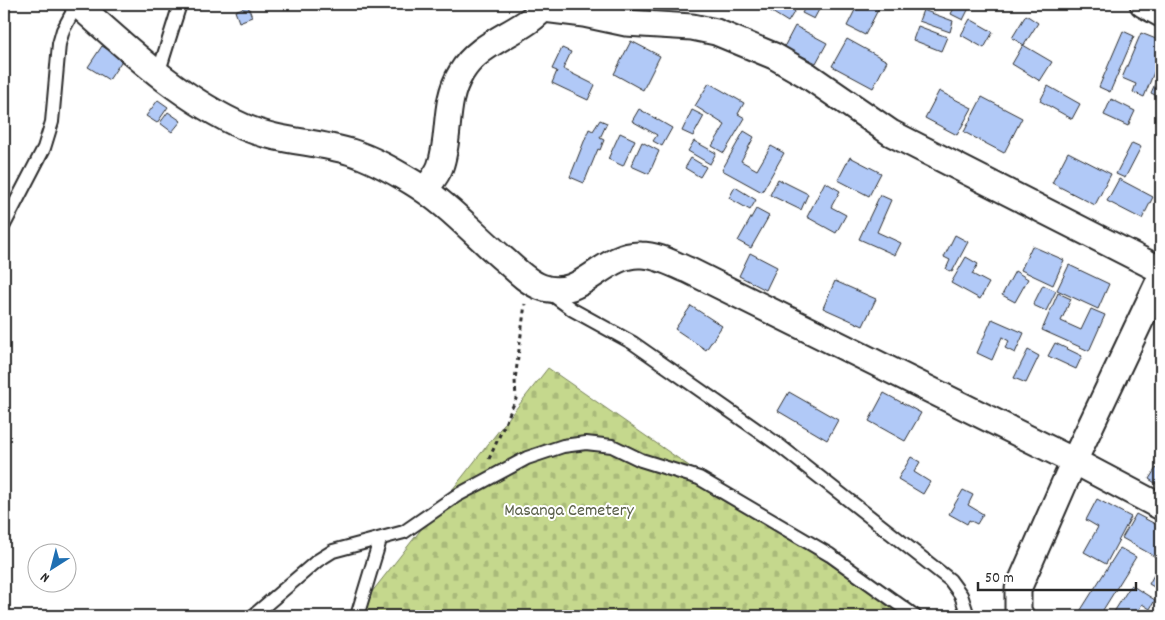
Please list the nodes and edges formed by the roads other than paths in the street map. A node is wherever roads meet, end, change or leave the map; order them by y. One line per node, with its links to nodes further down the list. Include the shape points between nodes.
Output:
1 (77, 4): 6 (street); 8 (lane, via 59,44 52,122 44,148)
2 (180, 4): 6 (lane)
3 (1143, 4): 5 (street)
4 (546, 6): 7 (street, via 475,55 460,74 448,111 440,168); 9 (street, via 626,23 692,27 716,32 774,56 891,133)
5 (1161, 14)
6 (158, 74): 7 (street, via 198,102 245,127 284,140 350,151 380,163)
7 (425, 190): 11 (street)
8 (4, 225)
9 (1161, 270)
10 (1161, 277): 12 (street)
11 (535, 283): 12 (street, via 556,290 574,287 623,256 660,259); 18 (lane, via 573,310 633,344 780,446 950,580)
12 (1074, 461): 13 (street); 19 (street, via 1018,589)
13 (1161, 507)
14 (380, 540): 15 (lane, via 333,551); 16 (lane); 17 (lane, via 404,532 456,496 527,458 563,446 586,443 612,446 641,460 699,478 830,555)
15 (254, 616)
16 (357, 616)
17 (915, 616)
18 (968, 616)
19 (1021, 616)

